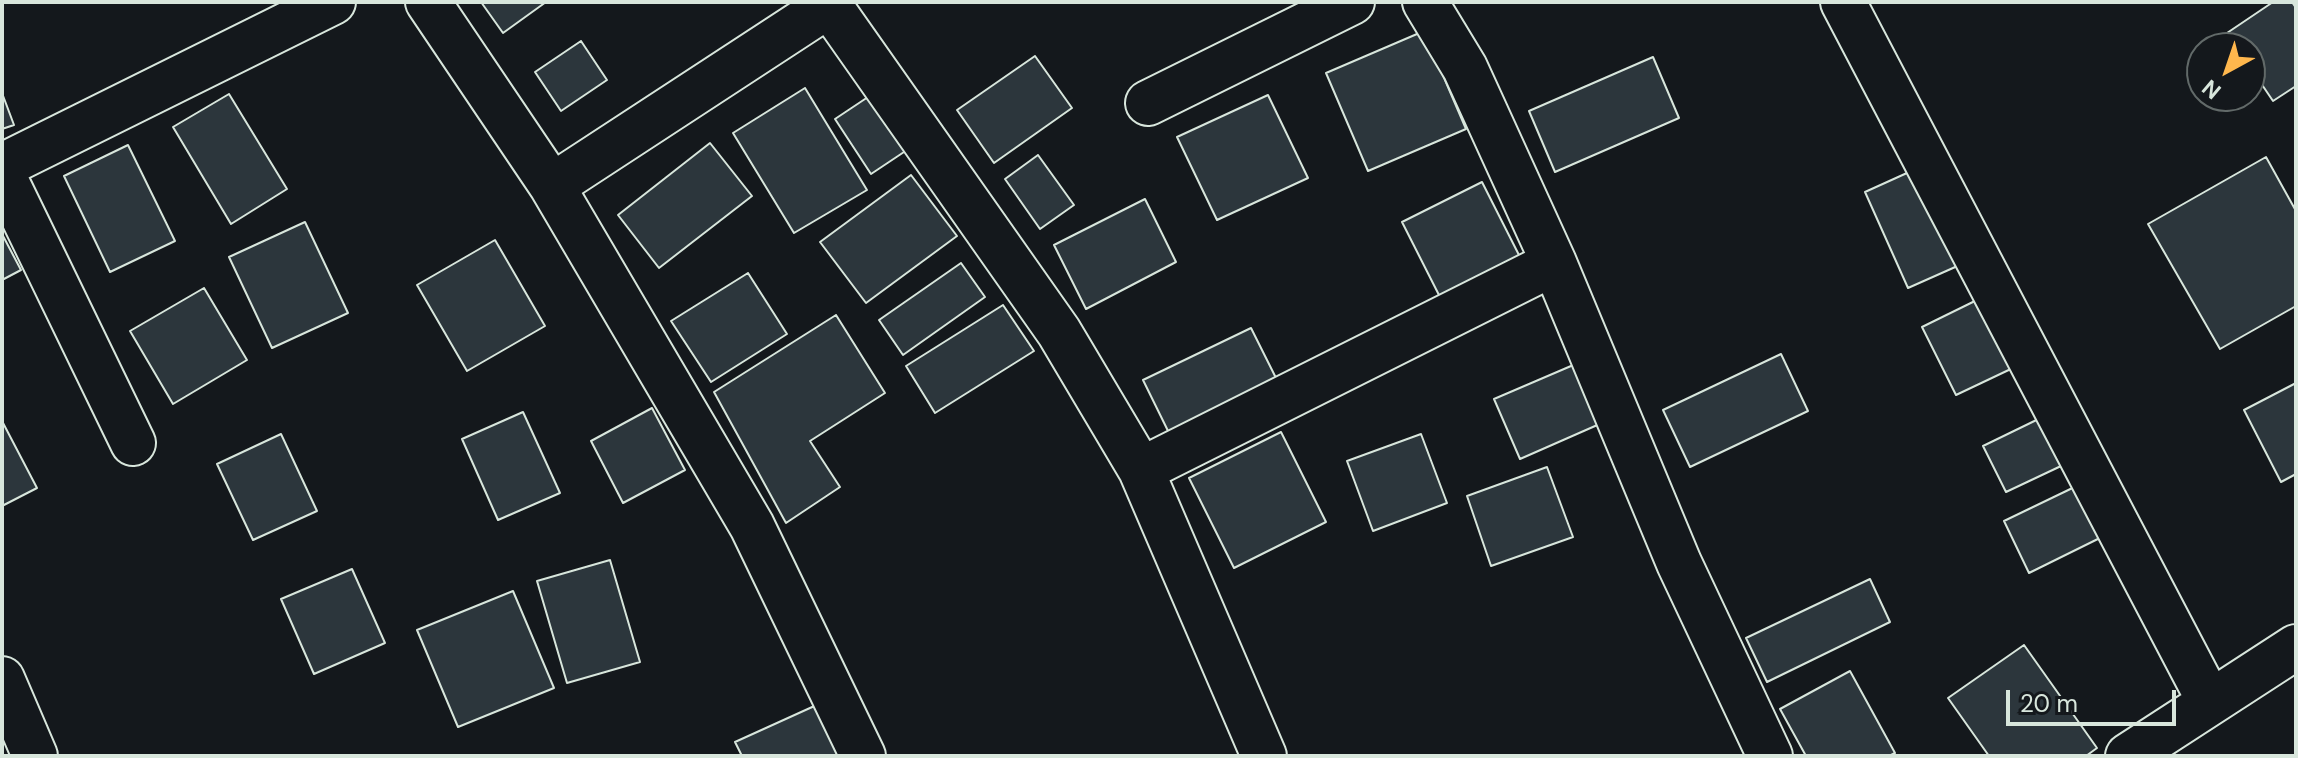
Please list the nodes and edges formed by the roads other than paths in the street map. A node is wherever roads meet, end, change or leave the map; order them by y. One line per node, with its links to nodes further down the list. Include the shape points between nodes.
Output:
1 (333, 2): 8 (street)
2 (428, 2): 10 (street)
3 (1352, 2): 7 (street)
4 (1425, 2): 11 (street, via 1465,68)
5 (1843, 2): 16 (street)
6 (828, 3): 10 (street); 13 (street, via 1059,332)
7 (1148, 103)
8 (2, 166)
9 (2, 173): 12 (street)
10 (552, 186): 18 (street, via 752,526)
11 (1554, 263): 13 (street); 20 (street, via 1679,563)
12 (133, 443)
13 (1141, 470): 19 (street)
14 (2296, 647): 16 (street)
15 (2, 679): 17 (street)
16 (2210, 702): 21 (street)
17 (35, 756)
18 (863, 756)
19 (1264, 756)
20 (1770, 756)
21 (2128, 756)

